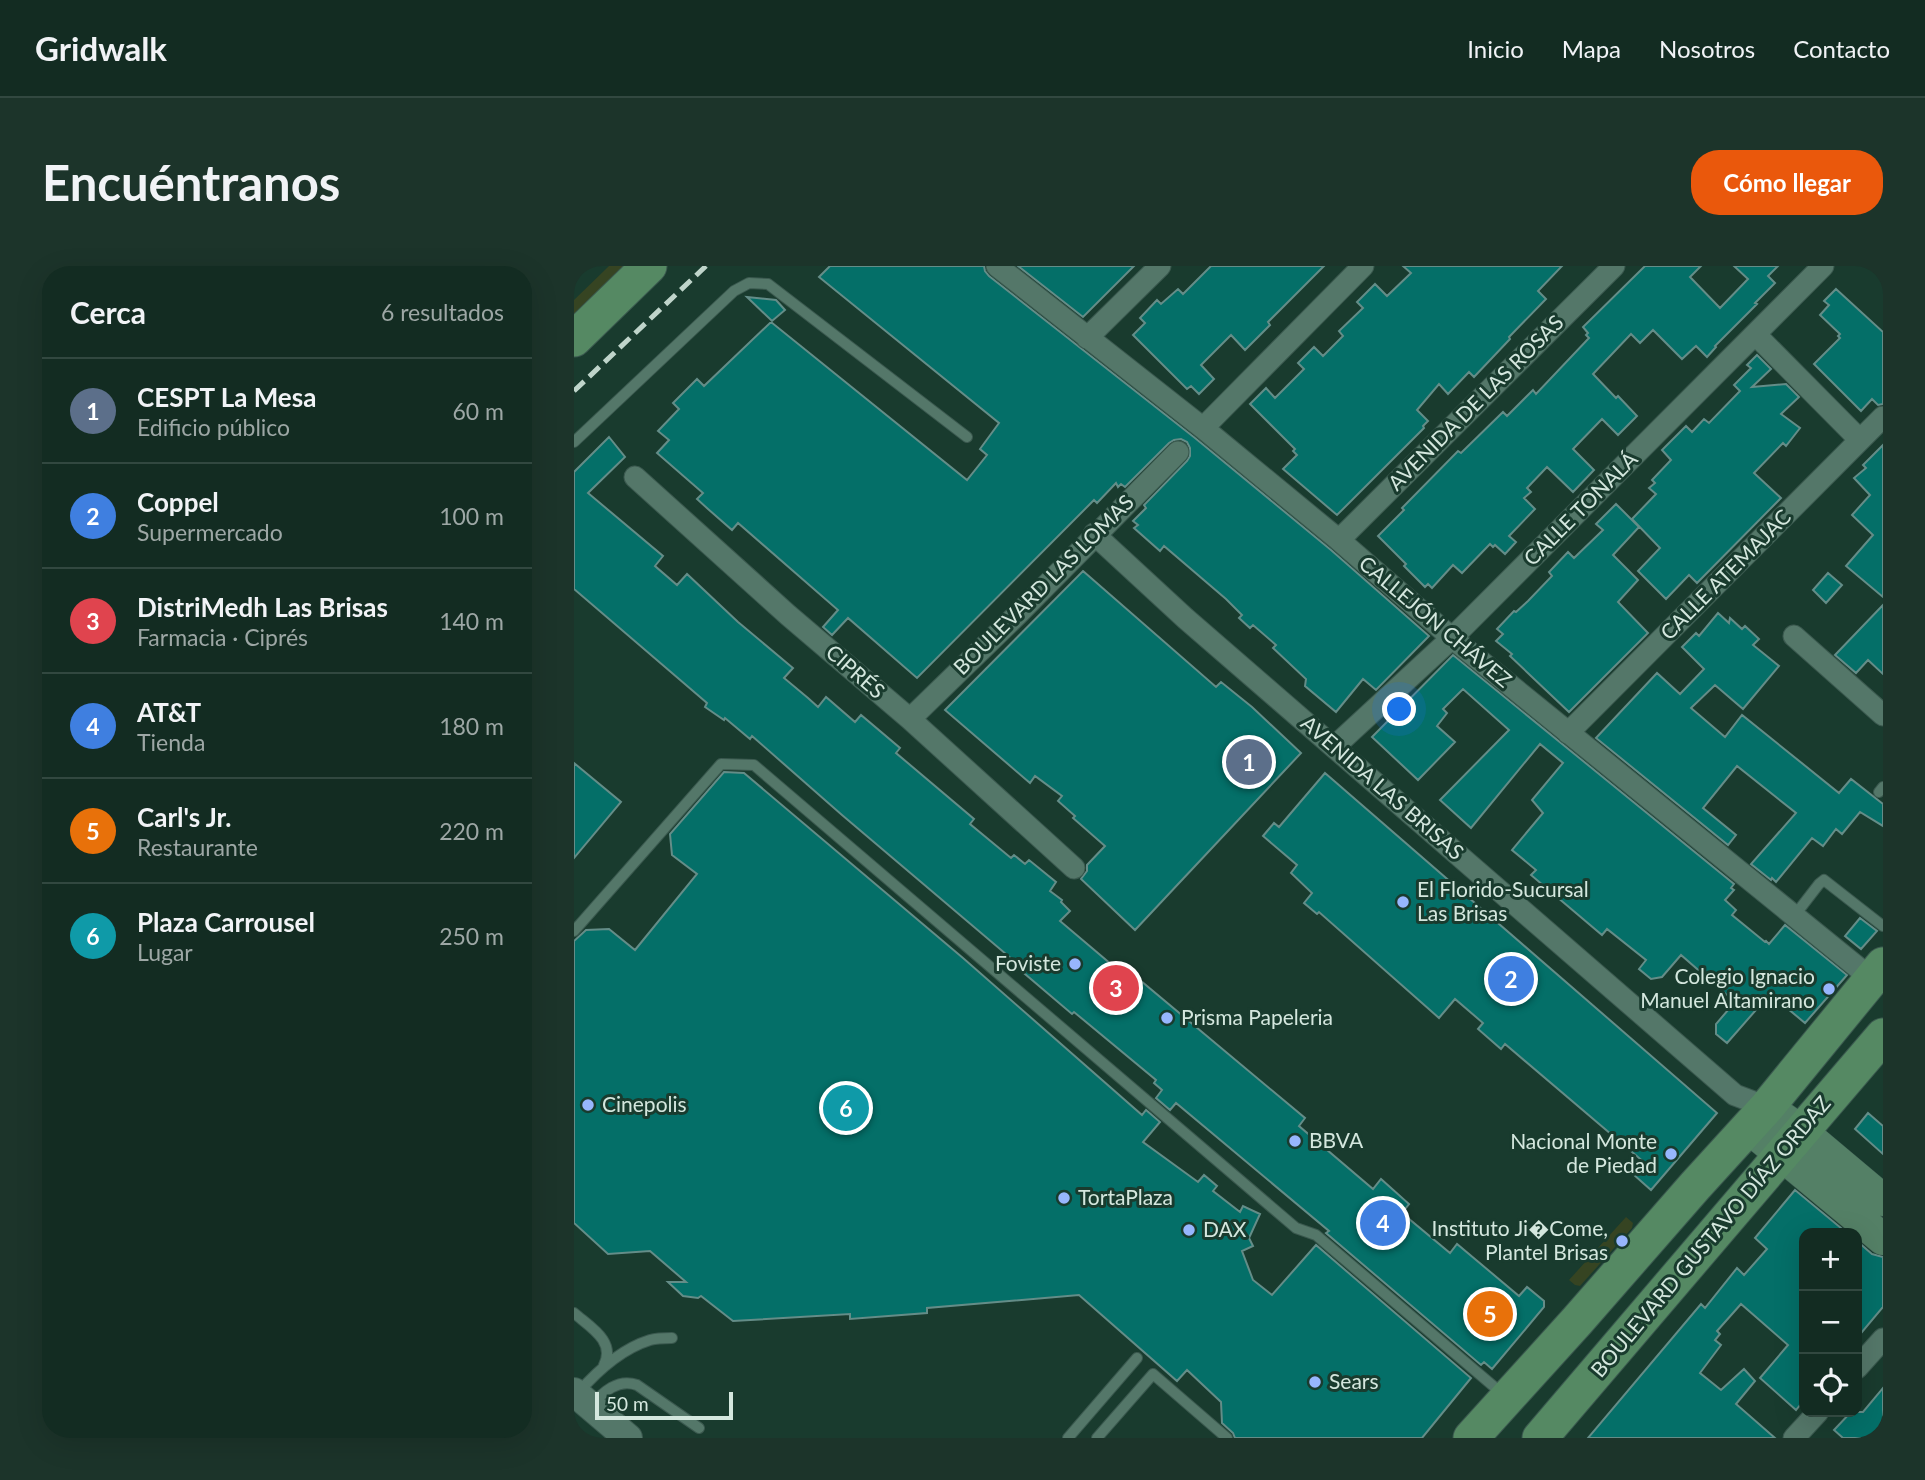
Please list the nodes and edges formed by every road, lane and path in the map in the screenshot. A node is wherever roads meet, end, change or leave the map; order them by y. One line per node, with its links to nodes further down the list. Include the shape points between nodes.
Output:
1 (649, 266): 9 (main road)
2 (998, 266): 8 (street, CALLEJÓN CHÁVEZ)
3 (1160, 266): 8 (street)
4 (1363, 266): 11 (street)
5 (1614, 266): 18 (street, AVENIDA DE LAS ROSAS)
6 (1823, 266): 7 (street, CALLE TONALÁ)
7 (1756, 334): 13 (street); 20 (street, CALLE TONALÁ)
8 (1087, 338): 11 (street, CALLEJÓN CHÁVEZ)
9 (574, 339)
10 (1883, 417): 13 (street, CALLE ATEMAJAC)
11 (1203, 428): 18 (street, CALLEJÓN CHÁVEZ)
12 (967, 438): 14 (lane, via 768,284 749,283 734,291)
13 (1860, 440): 23 (street, CALLE ATEMAJAC)
14 (574, 442)
15 (1178, 452): 17 (street, BOULEVARD LAS LOMAS)
16 (635, 477): 22 (street, CIPRÉS)
17 (1094, 534): 22 (street, BOULEVARD LAS LOMAS); 24 (street, AVENIDA LAS BRISAS)
18 (1339, 540): 20 (street, CALLEJÓN CHÁVEZ)
19 (1794, 636): 21 (street)
20 (1452, 638): 23 (street, CALLEJÓN CHÁVEZ); 24 (street, CALLE TONALÁ)
21 (1883, 715)
22 (910, 719): 25 (street, CIPRÉS)
23 (1568, 733): 26 (street, CALLEJÓN CHÁVEZ)
24 (1334, 747): 31 (street, AVENIDA LAS BRISAS)
25 (1074, 868)
26 (1795, 915): 27 (lane, via 1824,880); 29 (street, CALLEJÓN CHÁVEZ)
27 (1883, 926)
28 (574, 931): 42 (lane, via 720,764 754,765 1296,1228 1316,1235)
29 (1877, 972): 31 (main road, BOULEVARD GUSTAVO DÍAZ ORDAZ, via 1824,1039)
30 (1883, 1036): 32 (main road, BOULEVARD GUSTAVO DÍAZ ORDAZ)
31 (1750, 1110): 32 (main road); 42 (main road, BOULEVARD GUSTAVO DÍAZ ORDAZ, via 1695,1186)
32 (1791, 1142): 33 (main road); 34 (main road); 50 (main road, BOULEVARD GUSTAVO DÍAZ ORDAZ)
33 (1883, 1200)
34 (1883, 1239)
35 (574, 1313): 40 (lane, via 606,1345)
36 (672, 1338): 40 (lane, via 639,1344)
37 (1883, 1339): 39 (street)
38 (1137, 1359): 46 (lane)
39 (1862, 1362)
40 (604, 1365): 41 (lane)
41 (581, 1397): 44 (lane, via 628,1382); 45 (street)
42 (1507, 1398): 49 (main road, BOULEVARD GUSTAVO DÍAZ ORDAZ)
43 (1813, 1417): 51 (street)
44 (699, 1428)
45 (628, 1438)
46 (1068, 1438)
47 (1097, 1438): 48 (lane, via 1153,1374)
48 (1227, 1438)
49 (1471, 1438)
50 (1539, 1438)
51 (1794, 1438)

